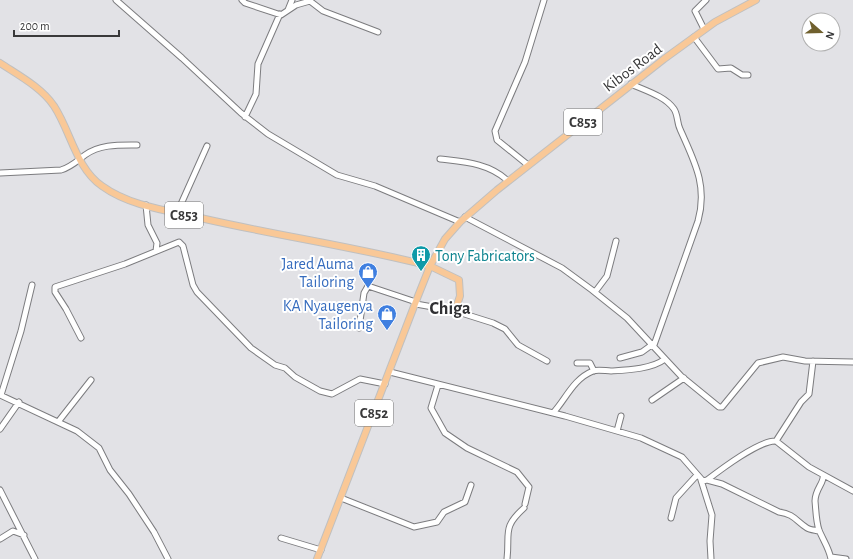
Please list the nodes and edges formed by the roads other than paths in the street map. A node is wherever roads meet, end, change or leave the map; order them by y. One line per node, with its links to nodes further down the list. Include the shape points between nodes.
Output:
1 (116, 0): 15 (street)
2 (242, 0): 8 (street)
3 (292, 0): 7 (street)
4 (544, 0): 20 (street, via 525,62 495,131 497,140)
5 (706, 0): 9 (street, via 695,11)
6 (756, 0): 9 (main road, Kibos Road / C853)
7 (288, 10): 8 (street); 10 (street, via 310,1 323,11)
8 (280, 14): 15 (street, via 258,64 256,94)
9 (704, 29): 11 (main road, Kibos Road / C853)
10 (378, 32)
11 (694, 37): 13 (street, via 718,69 731,68 742,75); 14 (main road, Kibos Road / C853)
12 (0, 62): 19 (main road, C853, via 49,100)
13 (748, 75)
14 (631, 84): 20 (main road, Kibos Road / C853); 35 (street, via 662,99 674,108 700,180 698,221)
15 (245, 117): 25 (street, via 334,174 375,186)
16 (137, 144): 19 (street, via 110,145)
17 (207, 146): 24 (street)
18 (440, 159): 22 (street, via 486,167)
19 (80, 160): 21 (street, via 61,170); 23 (main road, C853, via 101,186 120,197)
20 (528, 165): 22 (main road, Kibos Road / C853)
21 (0, 173)
22 (507, 180): 25 (main road, Kibos Road / C853)
23 (146, 205): 24 (main road, C853); 27 (street, via 148,225 157,244)
24 (177, 213): 28 (main road, C853)
25 (463, 220): 28 (main road, Kibos Road / C853, via 442,243); 30 (street, via 562,268)
26 (616, 241): 30 (street, via 607,276)
27 (156, 251): 34 (street, via 55,287 55,292); 46 (street, via 181,242 197,292 251,348 303,382 329,394 360,379)
28 (430, 266): 31 (main road, C852); 32 (main road, via 459,280 460,296)
29 (32, 285): 48 (street, via 21,331)
30 (595, 292): 35 (street, via 627,318)
31 (415, 303): 32 (street); 33 (street, via 368,286 364,293); 43 (main road, C852)
32 (455, 311): 38 (street, via 501,326 518,345)
33 (359, 328)
34 (81, 338)
35 (653, 345): 36 (street, via 642,352); 37 (street)
36 (620, 358)
37 (665, 359): 42 (street, via 644,368); 44 (street)
38 (548, 361)
39 (813, 361): 40 (street); 44 (street, via 783,357 758,363 721,407); 56 (street, via 809,394)
40 (853, 362)
41 (577, 363): 42 (street, via 590,363)
42 (594, 371): 51 (street, via 574,384)
43 (390, 372): 46 (main road, C852); 47 (street)
44 (684, 378): 49 (street)
45 (91, 380): 53 (street)
46 (385, 384): 63 (main road, C852)
47 (438, 385): 51 (street); 74 (street, via 431,408 445,433 467,448 517,472 529,487 525,506 512,519 508,529)
48 (0, 395): 50 (street)
49 (652, 400)
50 (19, 402): 53 (street); 54 (street)
51 (553, 413): 55 (street)
52 (621, 416): 55 (street)
53 (58, 422): 72 (street, via 99,448 110,470 154,532)
54 (0, 428)
55 (617, 431): 58 (street, via 666,449 687,462)
56 (776, 441): 57 (street); 59 (street, via 750,451)
57 (823, 475): 62 (street); 65 (street, via 815,494)
58 (699, 478): 59 (street); 64 (street, via 676,498); 75 (street, via 712,515)
59 (707, 480): 65 (street, via 722,484 779,512 789,514 799,519 807,528)
60 (471, 485): 63 (street, via 466,502 444,512 437,522 414,527)
61 (0, 490): 66 (street)
62 (853, 491)
63 (341, 498): 69 (main road, C852)
64 (671, 518)
65 (819, 531): 70 (street)
66 (24, 535): 68 (street, via 13,531); 71 (street)
67 (281, 538): 69 (street)
68 (0, 539)
69 (320, 550): 73 (main road, C852)
70 (831, 558): 76 (street)
71 (35, 559)
72 (168, 559)
73 (317, 559)
74 (507, 559)
75 (711, 559)
76 (846, 559)

